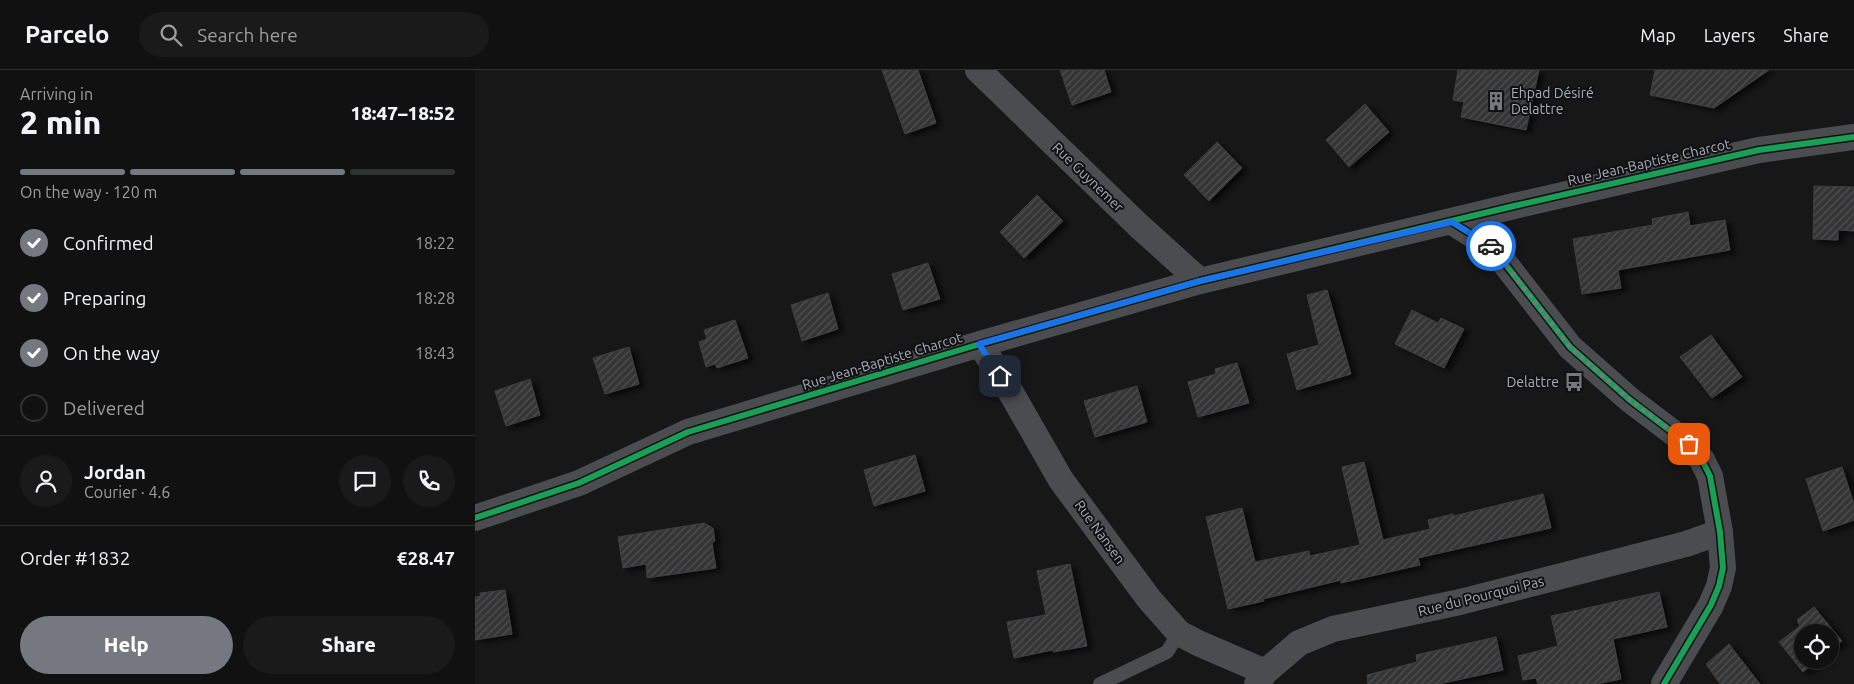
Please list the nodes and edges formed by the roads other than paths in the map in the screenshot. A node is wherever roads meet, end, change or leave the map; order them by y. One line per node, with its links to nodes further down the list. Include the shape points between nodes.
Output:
1 (979, 70): 4 (street, Rue Guynemer)
2 (1854, 137): 3 (street, Rue Jean-Baptiste Charcot, via 1759,150)
3 (1452, 222): 4 (street, Rue Jean-Baptiste Charcot); 7 (street, via 1492,247 1570,347 1630,400 1689,444 1710,476)
4 (1200, 281): 5 (street, Rue Jean-Baptiste Charcot)
5 (979, 344): 6 (street, Rue Jean-Baptiste Charcot, via 688,432 579,483); 8 (street, Rue Nansen, via 1061,480 1149,599)
6 (475, 518)
7 (1720, 532): 9 (street, Rue du Pourquoi Pas, via 1687,544 1460,602 1333,629 1299,643); 11 (street, via 1723,568 1719,586)
8 (1179, 633): 9 (street, Rue Nansen); 10 (lane, via 1167,652)
9 (1261, 678)
10 (1101, 684)
11 (1664, 684)

